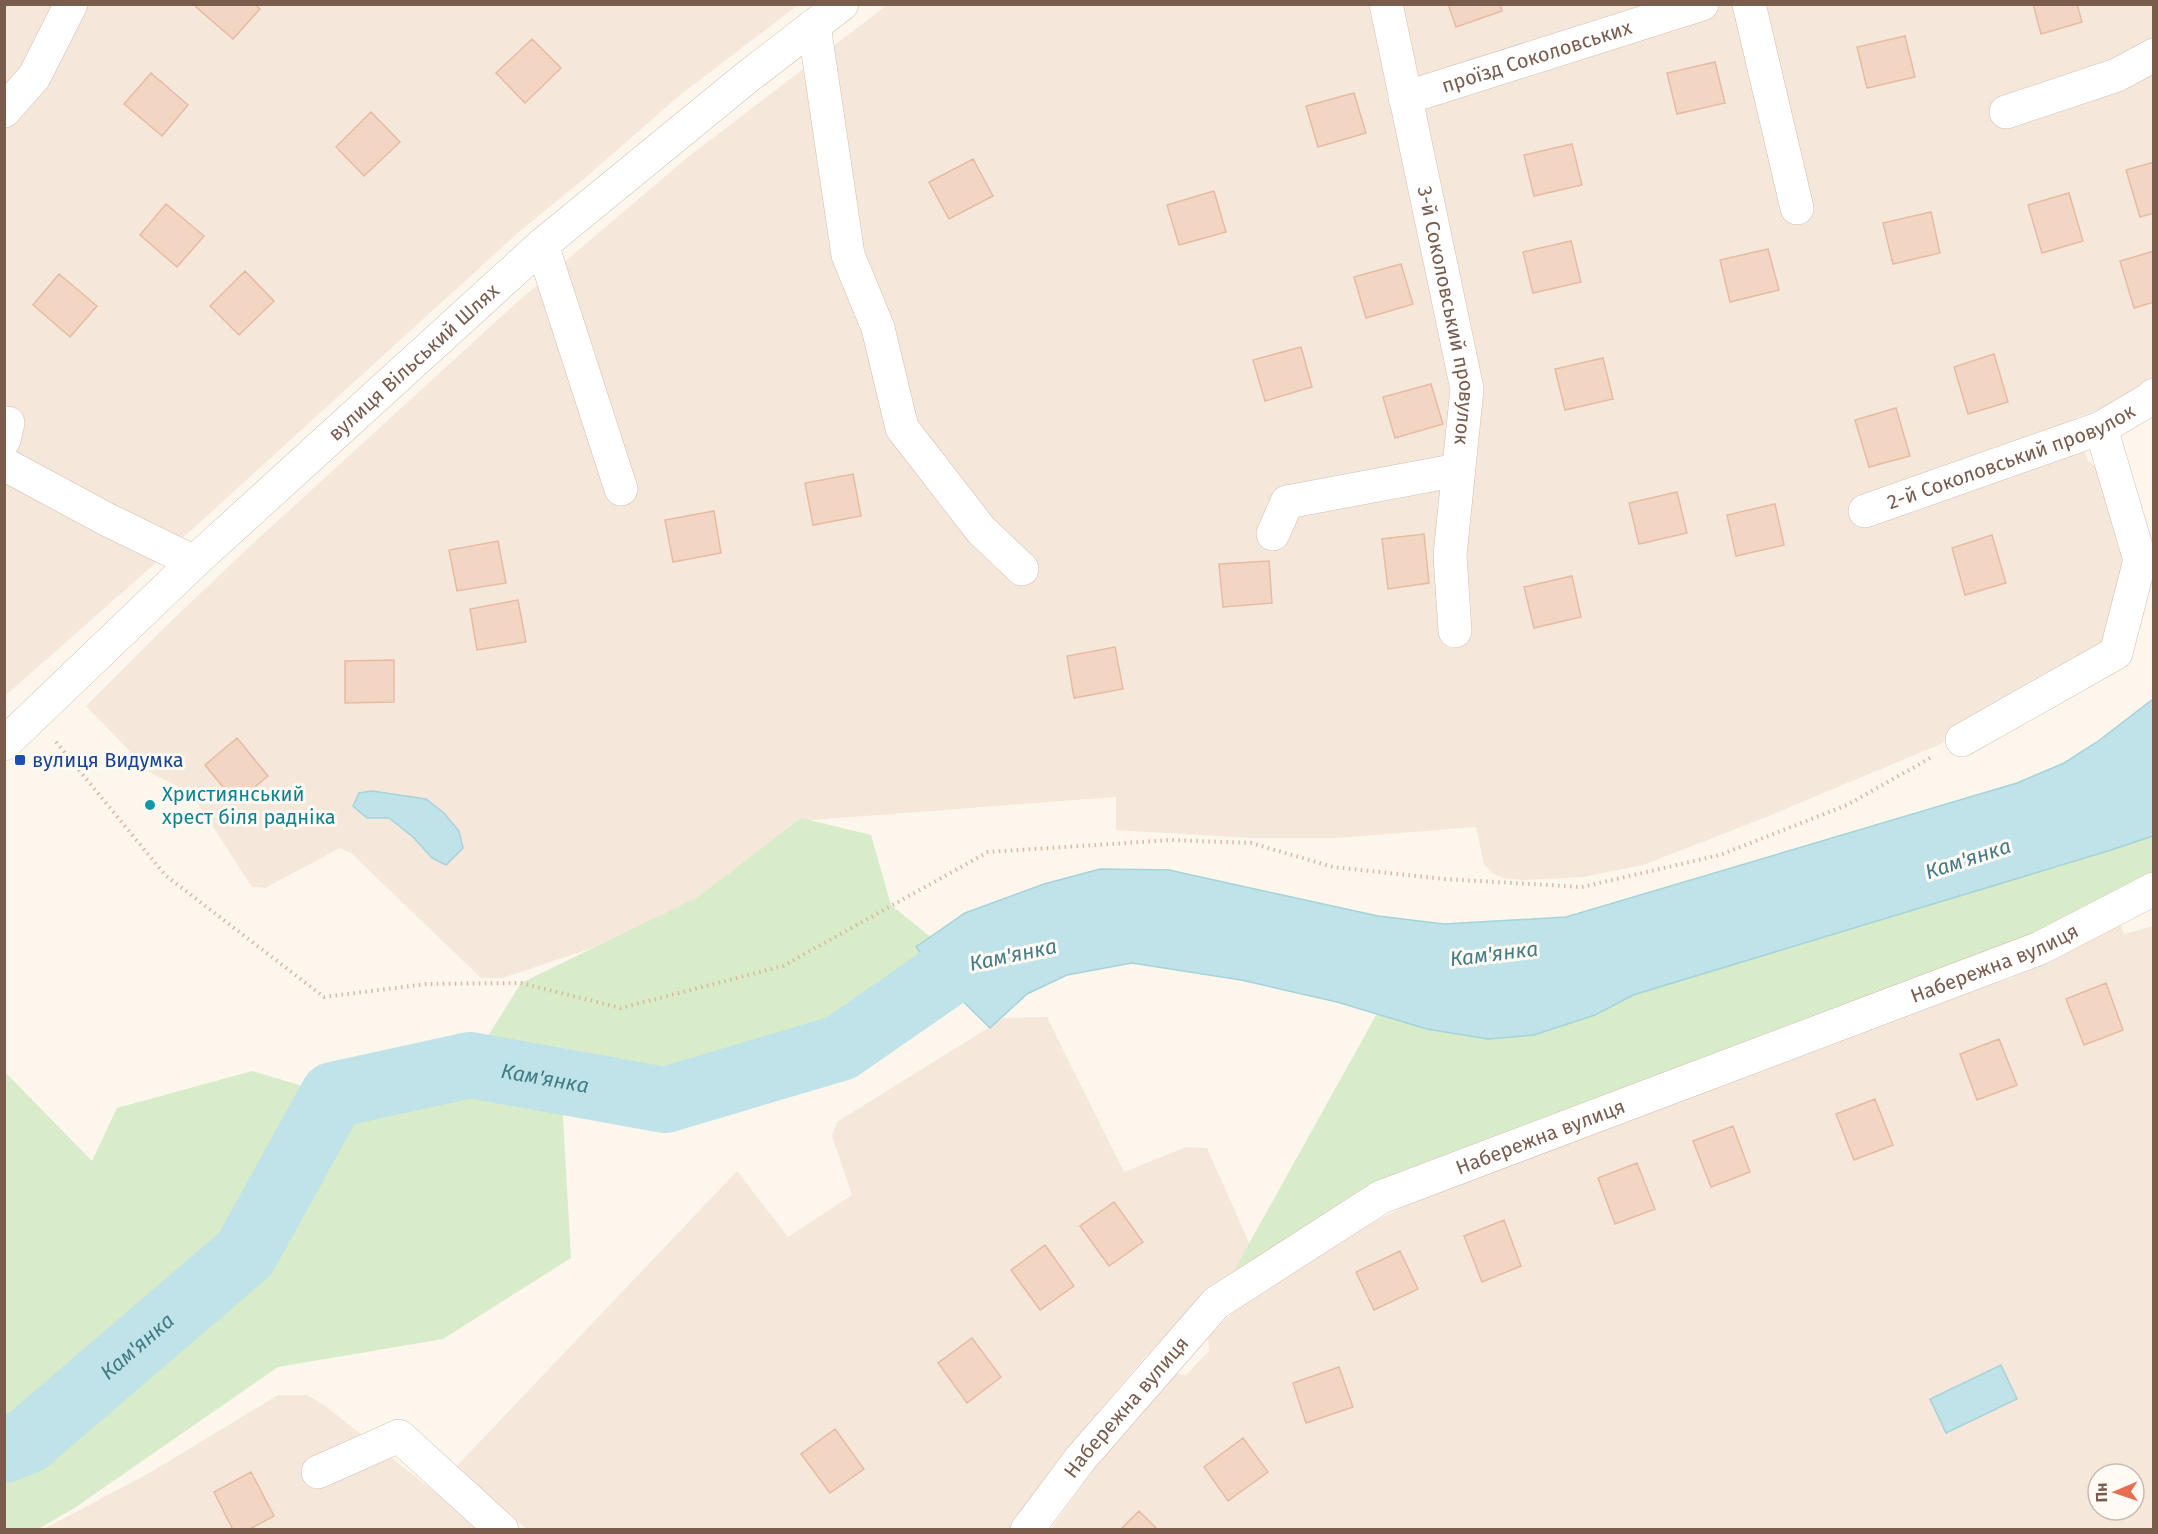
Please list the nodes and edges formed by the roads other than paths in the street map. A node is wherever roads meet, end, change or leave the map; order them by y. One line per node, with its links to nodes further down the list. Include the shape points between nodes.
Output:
1 (71, 4): 9 (street, via 34,77)
2 (842, 4): 6 (street, вулиця Вільський Шлях)
3 (1386, 4): 8 (street, 3-й Соколовський провулок)
4 (1702, 4): 8 (street, проїзд Соколовських)
5 (1749, 4): 11 (street)
6 (814, 25): 12 (street, вулиця Вільський Шлях); 21 (street, via 848,255 878,328 902,428 981,530)
7 (2154, 55): 10 (street, via 2117,75)
8 (1406, 98): 16 (street, 3-й Соколовський провулок, via 1467,389)
9 (4, 111)
10 (2006, 112)
11 (1797, 208)
12 (542, 245): 17 (street); 20 (street, вулиця Вільський Шлях)
13 (2154, 395): 14 (street, 2-й Соколовський провулок)
14 (2101, 428): 18 (street, 2-й Соколовський провулок); 23 (street, via 2139,560 2116,652)
15 (4, 464): 20 (street)
16 (1458, 470): 19 (street, via 1287,502); 22 (street, 3-й Соколовський провулок, via 1450,555)
17 (621, 489)
18 (1865, 511)
19 (1273, 534)
20 (194, 562): 24 (street, вулиця Вільський Шлях)
21 (1022, 569)
22 (1455, 631)
23 (1962, 740)
24 (4, 744)
25 (2154, 889): 28 (street, Набережна вулиця, via 2040,948 1381,1197 1216,1303 1081,1458)
26 (318, 1472): 27 (street, via 399,1436)
27 (502, 1530)
28 (1027, 1530)

